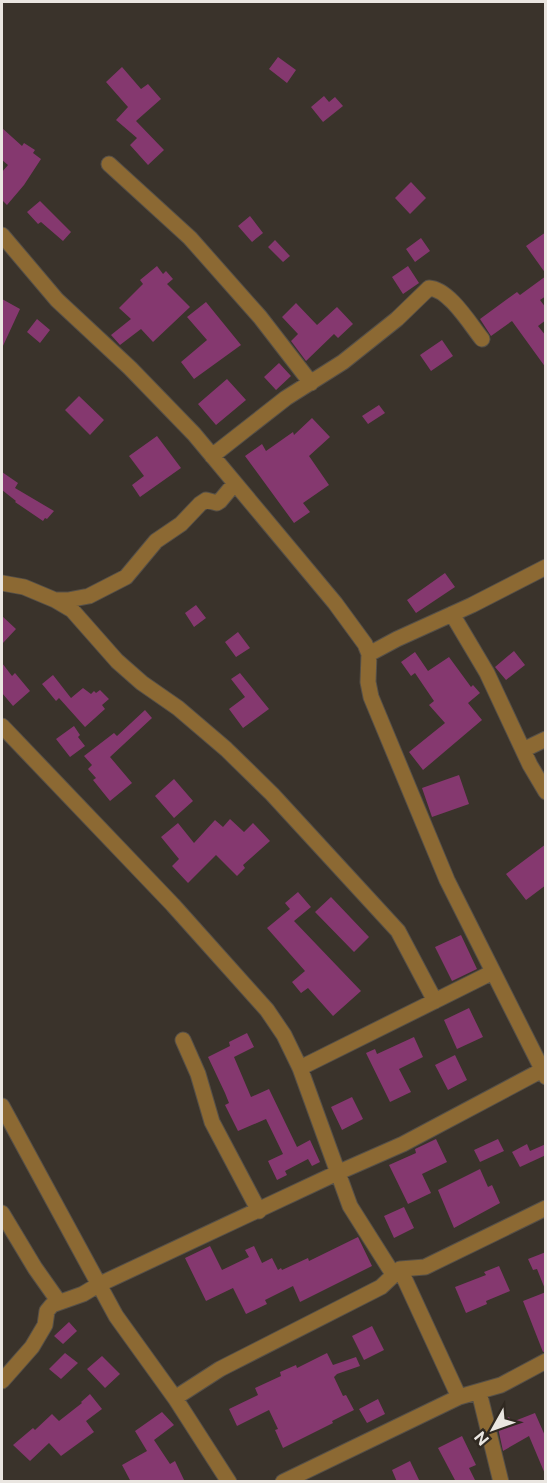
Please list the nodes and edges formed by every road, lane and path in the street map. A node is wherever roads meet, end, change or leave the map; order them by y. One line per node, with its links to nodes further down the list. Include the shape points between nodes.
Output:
1 (109, 164): 4 (street, via 190,238 260,317)
2 (2, 235): 5 (street, via 57,300 130,368)
3 (482, 339): 4 (street, via 451,300 429,288 397,319)
4 (311, 383): 5 (street)
5 (212, 456): 6 (street)
6 (235, 483): 9 (street, via 220,501 203,502 156,541 126,577 89,596); 11 (street, via 335,603)
7 (546, 567): 10 (street)
8 (2, 583): 9 (street)
9 (56, 600): 17 (street, via 72,610 117,661 226,749 272,794 398,931)
10 (452, 614): 11 (street); 14 (street, via 487,673)
11 (369, 654): 16 (street, via 371,697 447,880)
12 (2, 726): 19 (street, via 245,985 273,1018)
13 (546, 739): 14 (street)
14 (523, 750): 15 (street)
15 (546, 792)
16 (493, 972): 17 (street); 20 (street)
17 (435, 1001): 19 (street)
18 (183, 1040): 24 (street, via 212,1122)
19 (300, 1068): 22 (street)
20 (544, 1072): 22 (street)
21 (2, 1106): 27 (street)
22 (337, 1173): 24 (street); 26 (street, via 350,1206)
23 (546, 1208): 26 (street, via 425,1267)
24 (259, 1211): 27 (street)
25 (2, 1213): 28 (street)
26 (396, 1271): 32 (street); 33 (street, via 381,1287 220,1369)
27 (98, 1285): 28 (street); 33 (street)
28 (59, 1302): 30 (street, via 50,1308 32,1347)
29 (546, 1361): 31 (street)
30 (2, 1381)
31 (479, 1392): 32 (street); 36 (street)
32 (459, 1397): 35 (street)
33 (175, 1398): 34 (street)
34 (229, 1482)
35 (283, 1482)
36 (501, 1482)

